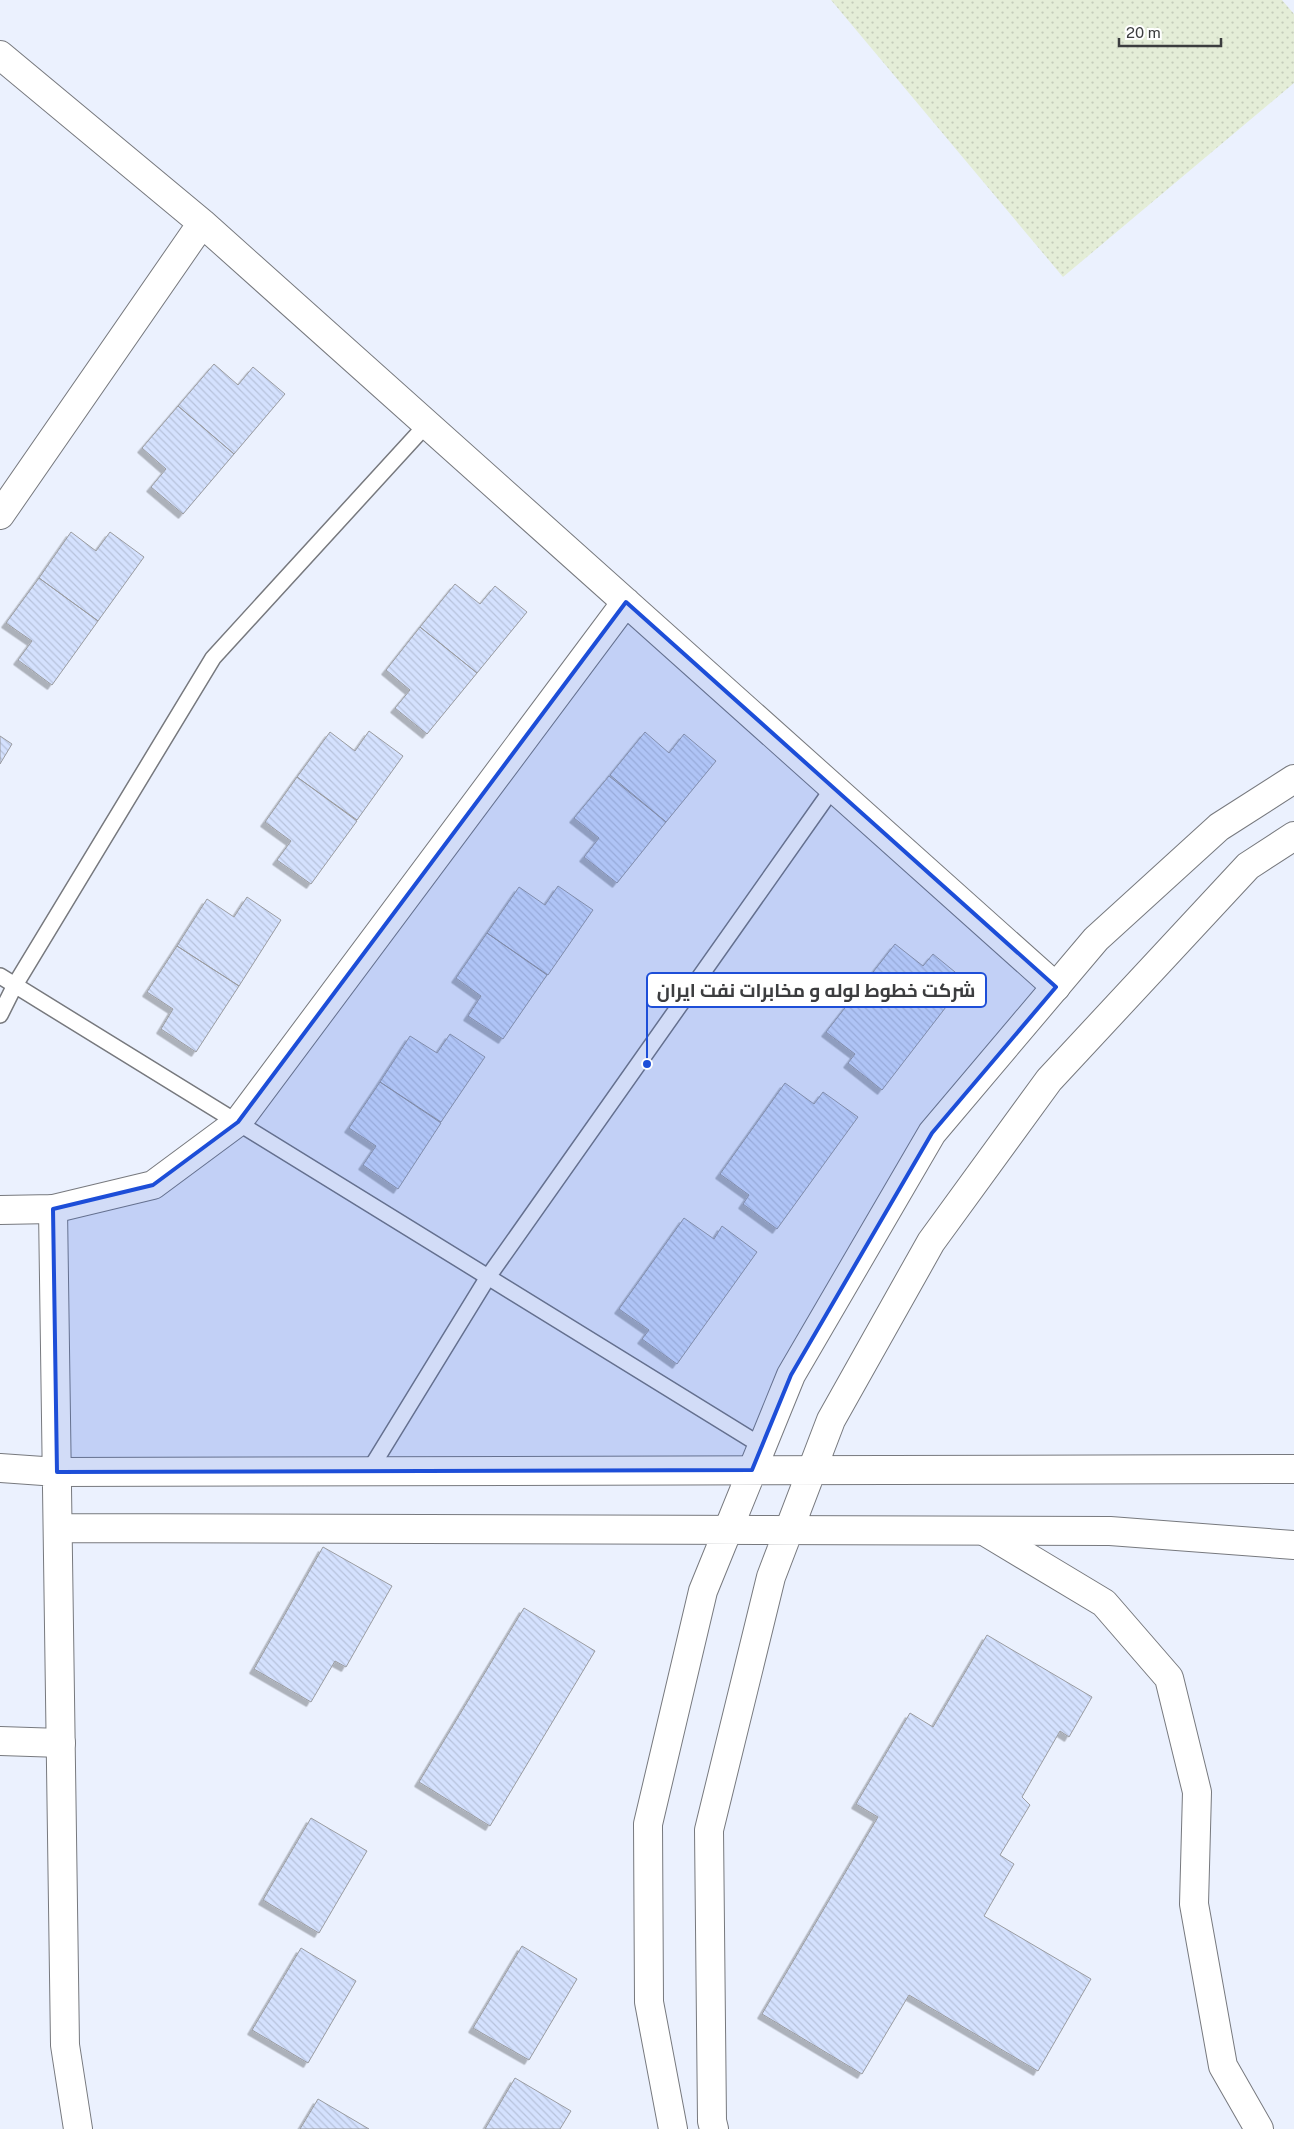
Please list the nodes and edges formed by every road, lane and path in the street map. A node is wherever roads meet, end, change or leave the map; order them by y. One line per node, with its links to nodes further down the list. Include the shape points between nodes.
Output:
1 (0, 55): 2 (street)
2 (202, 223): 3 (street); 4 (street)
3 (427, 424): 5 (street); 10 (lane, via 212,658)
4 (0, 515)
5 (626, 602): 7 (street); 13 (street)
6 (1294, 779): 11 (street, via 1219,827 1096,939)
7 (833, 788): 11 (street); 16 (lane)
8 (1294, 836): 20 (street, via 1248,866 1049,1080 930,1242 831,1420)
9 (0, 976): 10 (lane)
10 (15, 985): 12 (lane); 13 (lane)
11 (1056, 987): 17 (street, via 932,1133 791,1375)
12 (0, 1015)
13 (238, 1122): 14 (street, via 153,1185); 16 (lane)
14 (53, 1209): 15 (street); 22 (street)
15 (0, 1210)
16 (488, 1277): 17 (lane); 21 (lane)
17 (757, 1458): 20 (street); 21 (street); 24 (street)
18 (0, 1468): 22 (street)
19 (1294, 1469): 20 (street)
20 (812, 1470): 25 (street)
21 (369, 1471): 22 (street)
22 (57, 1472): 23 (street)
23 (58, 1528): 24 (street); 29 (street)
24 (728, 1530): 25 (street); 31 (street, via 703,1591 648,1824 649,2002)
25 (789, 1530): 26 (street); 32 (street, via 771,1577 709,1830)
26 (984, 1530): 27 (street, via 1110,1531); 33 (street, via 1104,1603 1169,1678 1196,1792 1194,1904 1222,2066)
27 (1294, 1545)
28 (0, 1741): 29 (street)
29 (61, 1743): 30 (street, via 64,2046)
30 (78, 2129)
31 (672, 2129)
32 (714, 2129)
33 (1259, 2129)

